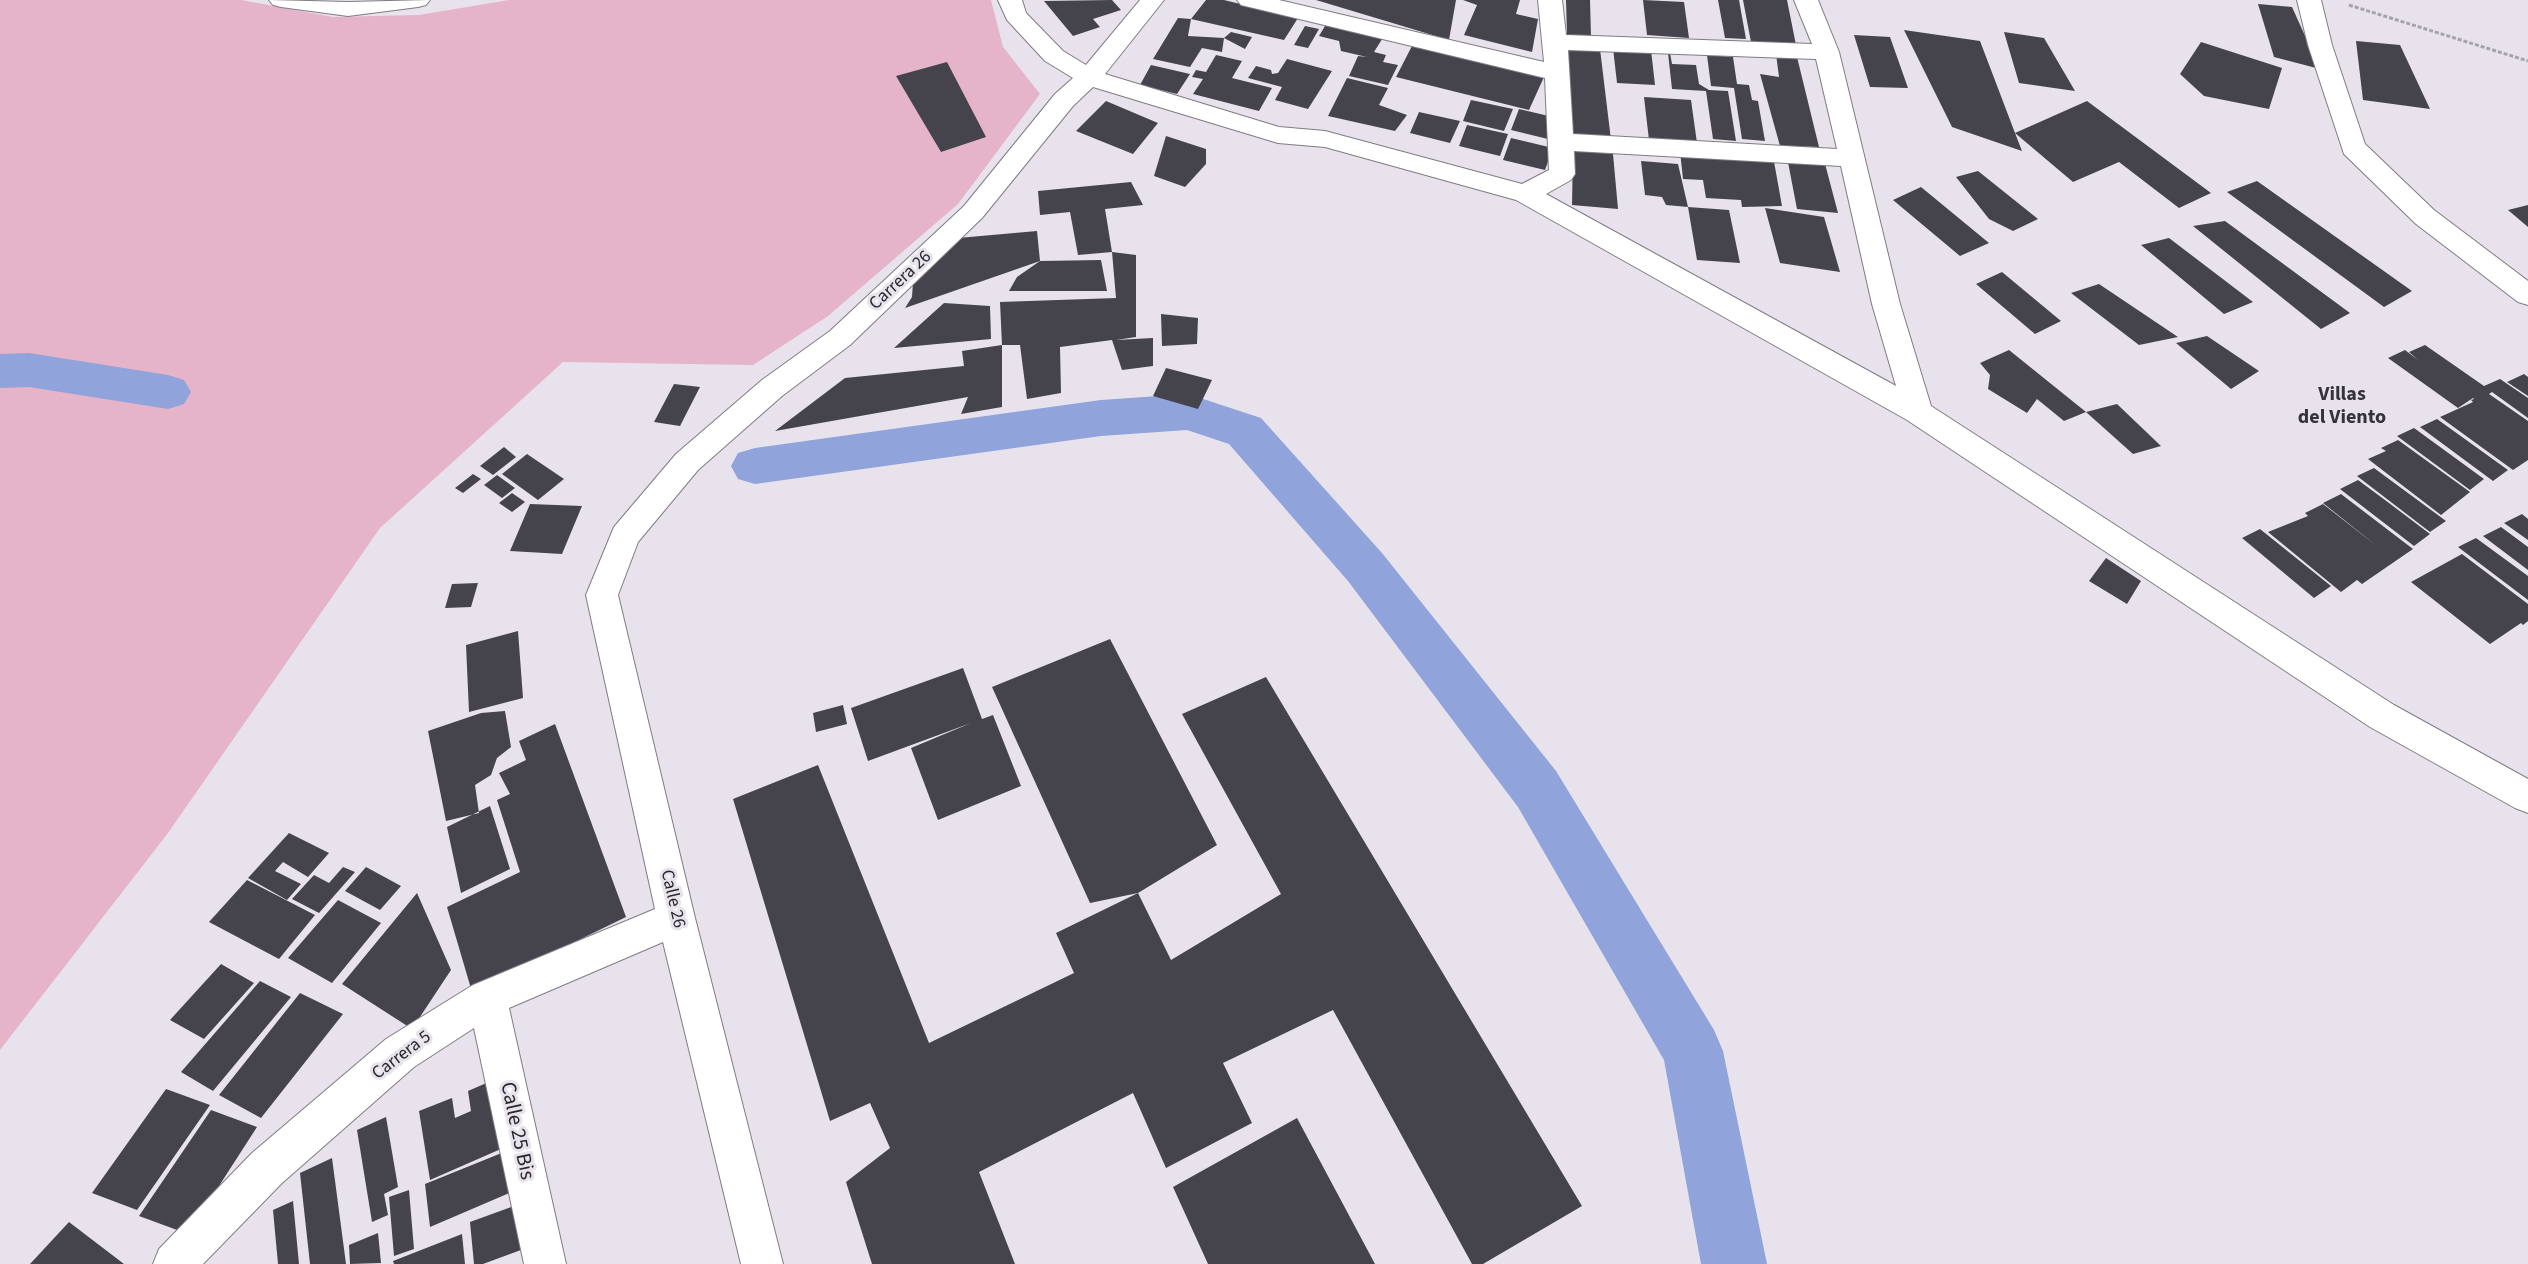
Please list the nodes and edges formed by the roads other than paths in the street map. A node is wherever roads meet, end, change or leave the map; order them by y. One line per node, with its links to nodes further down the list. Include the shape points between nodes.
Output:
1 (281, 0): 2 (street, via 348,9)
2 (418, 0)
3 (1010, 0): 12 (street, via 1015,15 1054,56)
4 (1152, 0): 12 (street, Carrera 26)
5 (1249, 0): 11 (street)
6 (1550, 0): 9 (street)
7 (1806, 0): 10 (street)
8 (2308, 0): 16 (street, via 2353,148 2425,217)
9 (1555, 42): 10 (street); 11 (street)
10 (1827, 52): 14 (street)
11 (1557, 73): 13 (street)
12 (1089, 77): 15 (street, via 1278,135 1325,139); 18 (street, Carrera 26, via 1064,100 973,212 840,338 772,388 687,462)
13 (1560, 142): 14 (street); 15 (street, via 1562,174)
14 (1851, 158): 17 (street, via 1886,304)
15 (1526, 194): 17 (street)
16 (2528, 295)
17 (1918, 411): 19 (street, via 2382,716)
18 (625, 536): 20 (street, Calle 26, via 602,595)
19 (2528, 797)
20 (676, 918): 21 (street, Carrera 5); 24 (street, Calle 26)
21 (487, 998): 22 (street, Carrera 5, via 400,1053 267,1168); 23 (street, Calle 25 Bis)
22 (174, 1264)
23 (545, 1264)
24 (762, 1264)

